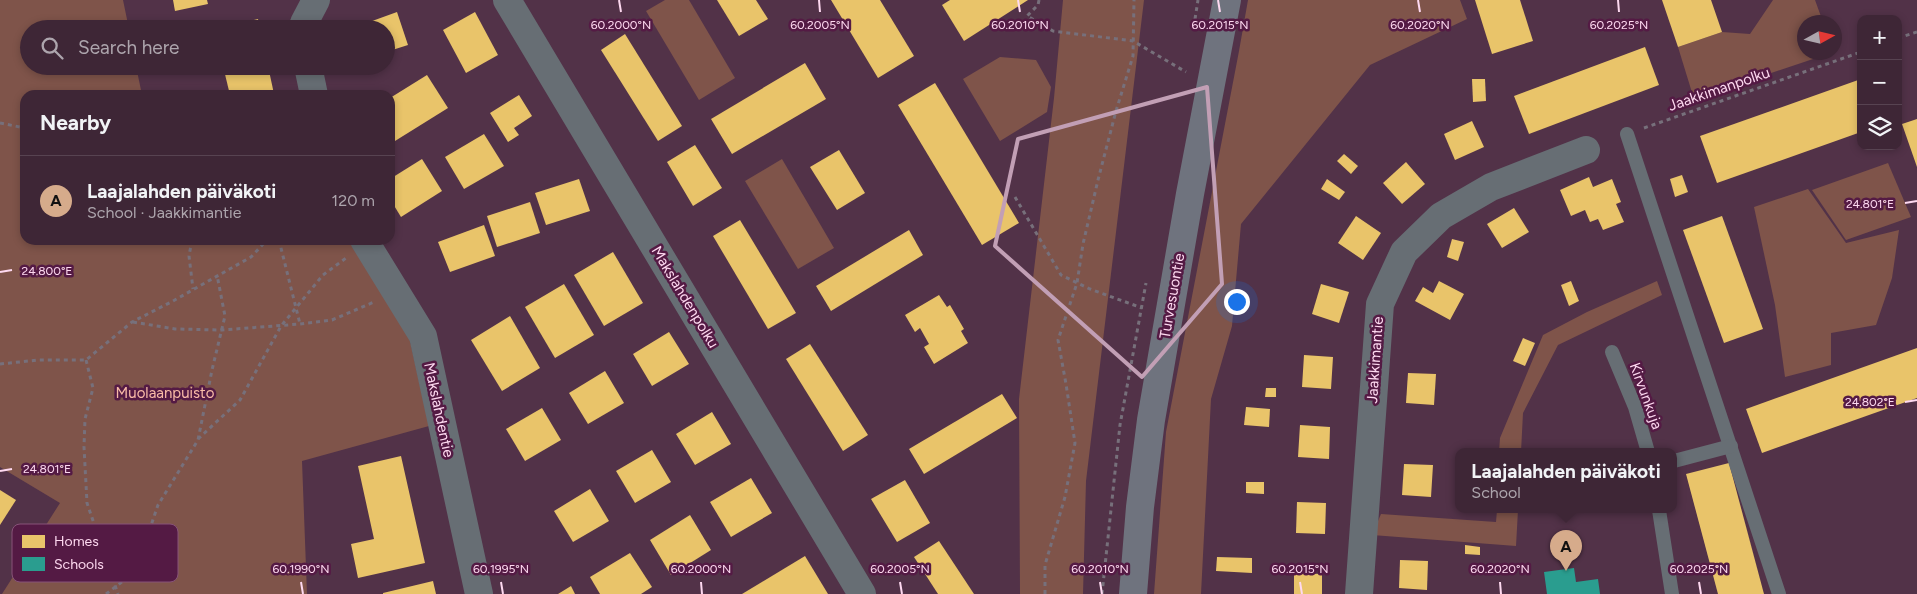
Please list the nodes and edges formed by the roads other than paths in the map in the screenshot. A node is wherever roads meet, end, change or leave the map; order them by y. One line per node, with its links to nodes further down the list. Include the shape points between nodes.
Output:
1 (316, 0): 4 (street)
2 (506, 0): 16 (street, Makslahdenpolku)
3 (1227, 0): 17 (main road, Turvesuontie, via 1154,402 1140,507)
4 (306, 20)
5 (310, 75): 6 (street)
6 (313, 90)
7 (1627, 134): 11 (lane)
8 (1586, 150): 18 (street, Jaakkimantie, via 1491,187 1441,216 1404,252 1380,304)
9 (367, 245): 15 (street, Makslahdentie, via 423,336)
10 (1612, 352): 12 (lane, Kirvunkuja, via 1635,407)
11 (1731, 446): 13 (lane); 20 (lane)
12 (1647, 448)
13 (1677, 460)
14 (1658, 513): 19 (lane)
15 (478, 594)
16 (862, 594)
17 (1133, 594)
18 (1359, 594)
19 (1672, 594)
20 (1779, 594)

